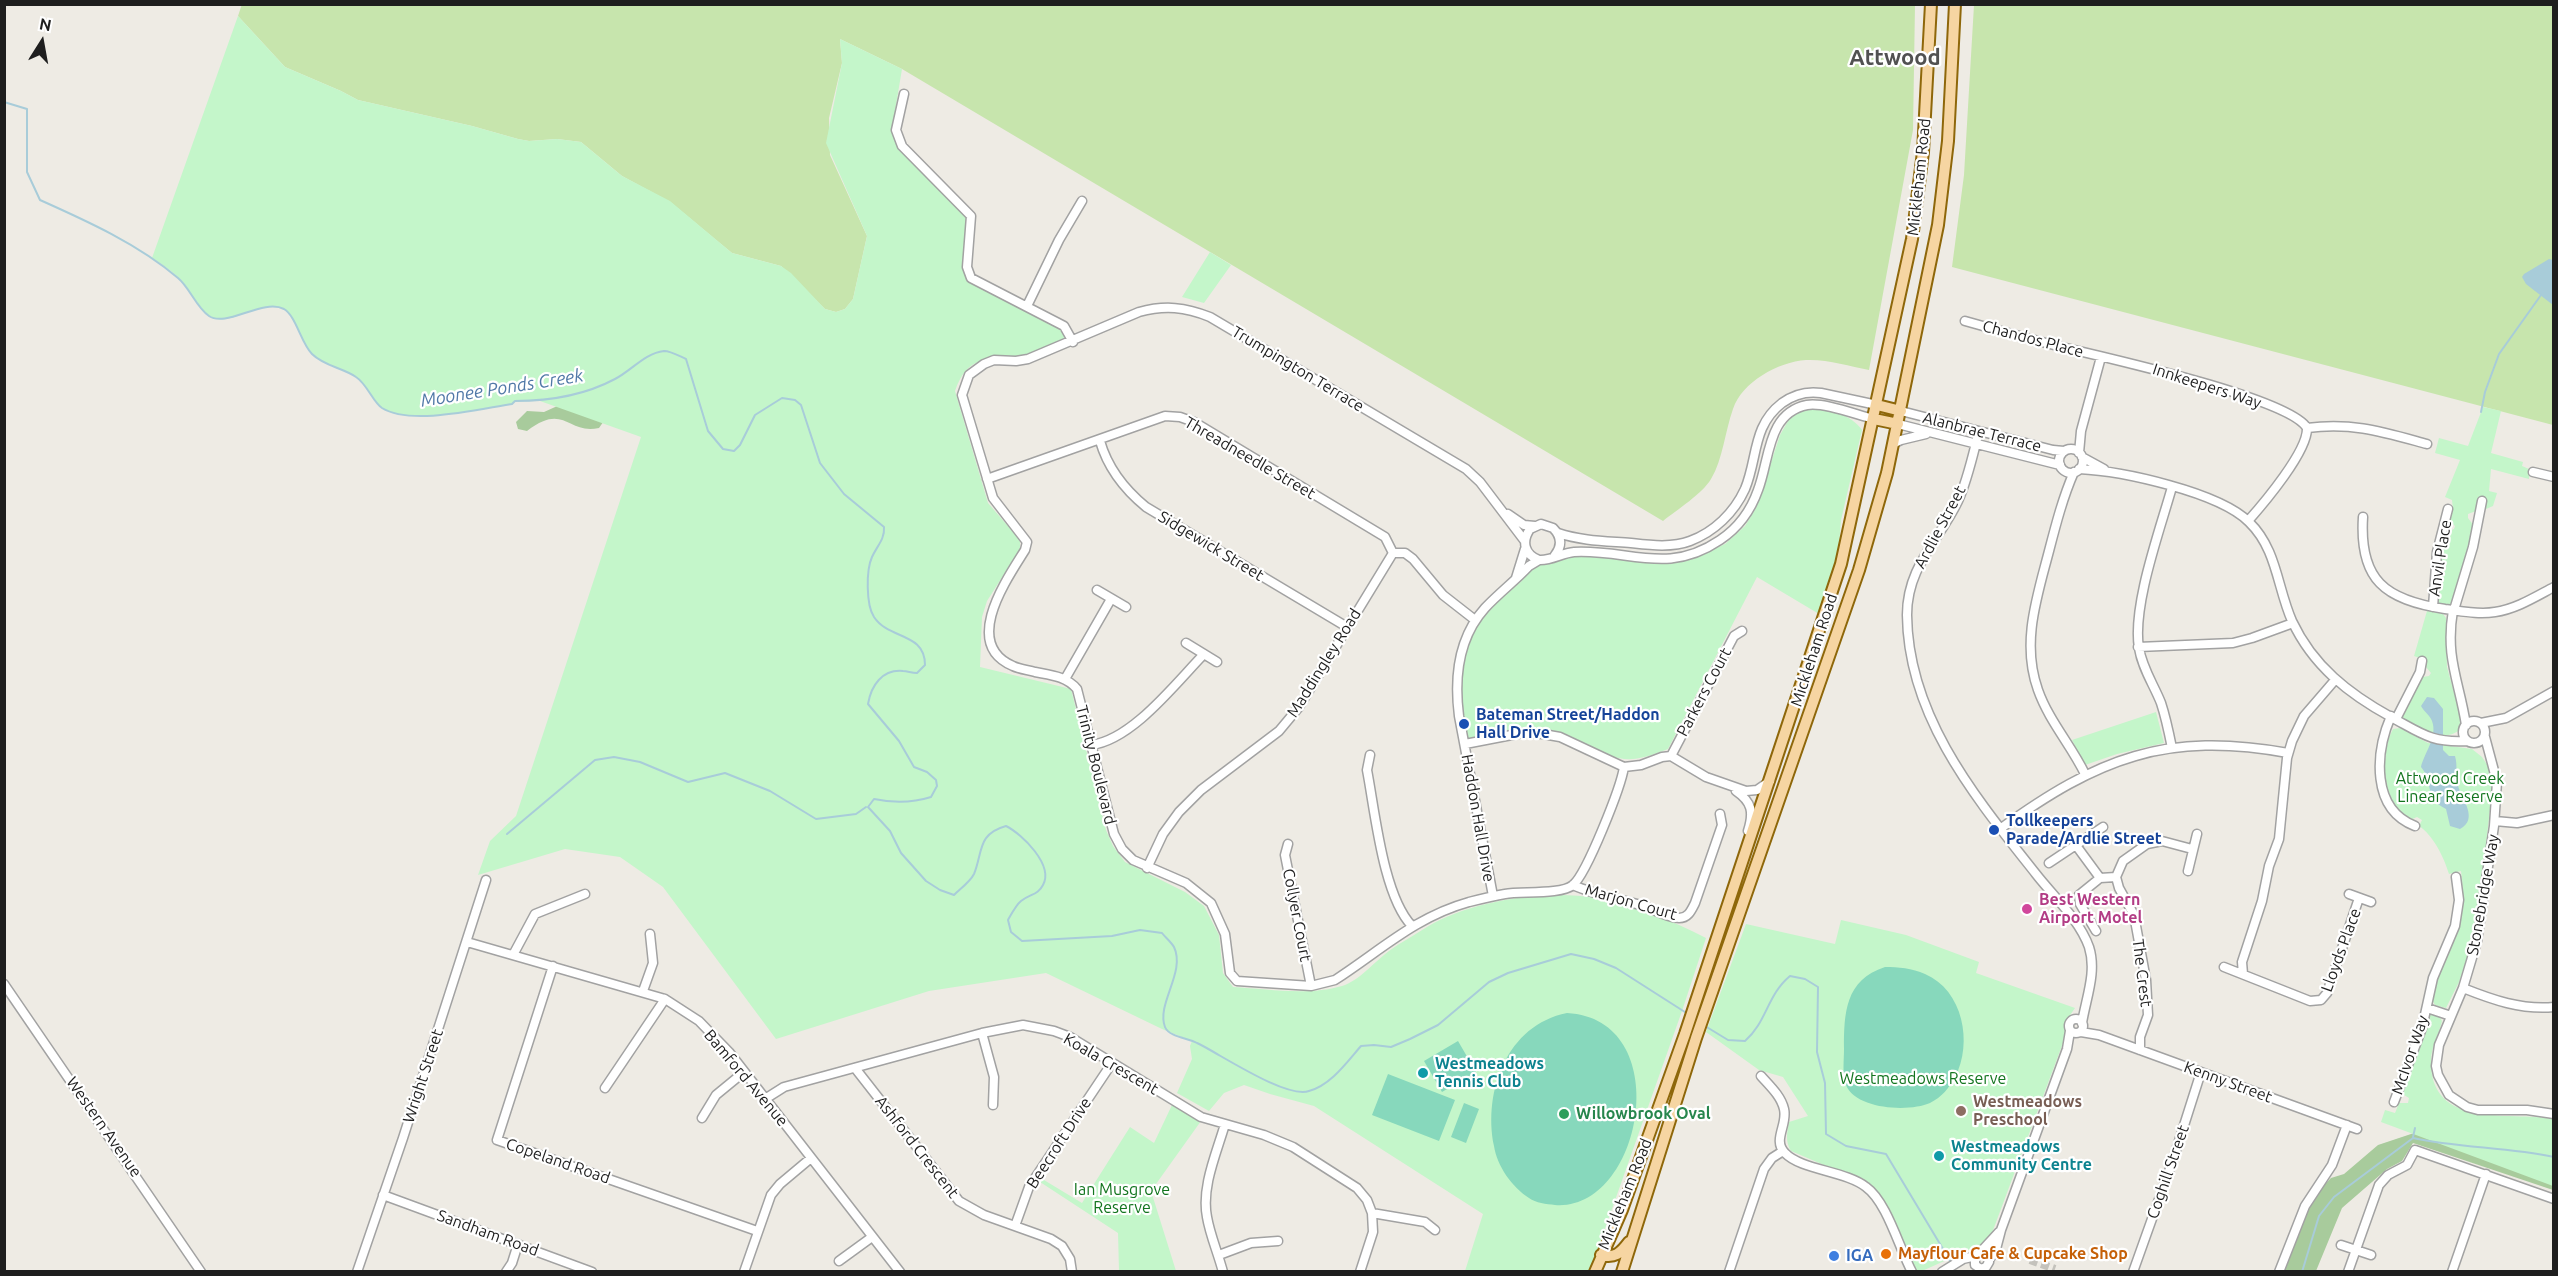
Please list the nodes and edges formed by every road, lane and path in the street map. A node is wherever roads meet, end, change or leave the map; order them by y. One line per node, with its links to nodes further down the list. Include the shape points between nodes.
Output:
1 (1931, 4): 9 (main road, Mickleham Road, via 1917,207)
2 (1955, 4): 10 (main road, Mickleham Road, via 1944,188)
3 (903, 94): 5 (street, via 897,130 902,146 970,216 967,267 971,278)
4 (1082, 201): 5 (street)
5 (1027, 306): 7 (street, via 1064,326)
6 (1965, 321): 8 (street, Chandos Place)
7 (1073, 342): 25 (street, via 1016,362 994,360 969,375 963,395); 28 (street, Trumpington Terrace, via 1153,308 1180,307 1210,317 1467,469)
8 (2101, 357): 13 (street, Innkeepers Way, via 2248,398 2283,412); 20 (street)
9 (1877, 405): 10 (main road); 11 (main road, Mickleham Road); 33 (street, via 1812,392 1791,396 1772,411 1761,427 1737,504 1724,520 1688,542 1652,545 1575,539)
10 (1901, 411): 12 (main road, Mickleham Road); 14 (street, Alanbrae Terrace)
11 (1874, 419): 12 (main road); 36 (street, via 1808,405 1785,417 1774,432 1751,507 1722,539 1701,551 1671,559 1576,552); 70 (main road, Mickleham Road, via 1841,564)
12 (1898, 424): 15 (street, Alanbrae Terrace); 18 (main road, Mickleham Road)
13 (2307, 428): 19 (street, via 2351,426); 31 (street, via 2292,464)
14 (1979, 431): 17 (street, Ardlie Street); 20 (street, Alanbrae Terrace)
15 (1932, 433): 17 (street, Alanbrae Terrace); 18 (street)
16 (1100, 441): 25 (street, Threadneedle Street); 35 (street, Threadneedle Street, via 1165,416 1194,422 1385,537); 47 (street, Sidgewick Street, via 1116,476 1146,507)
17 (1976, 443): 21 (street, Alanbrae Terrace); 77 (street, Ardlie Street, via 1959,499 1915,574 1908,631 1921,694 1935,731)
18 (1893, 444): 108 (main road, Mickleham Road, via 1859,570)
19 (2427, 444)
20 (2074, 452): 21 (street, via 2082,464); 21 (street, via 2060,457); 22 (street, Alanbrae Terrace)
21 (2070, 469): 22 (street, Alanbrae Terrace); 69 (street, via 2034,606 2030,650 2044,707)
22 (2107, 470): 26 (street, Alanbrae Terrace)
23 (2533, 472): 24 (street)
24 (2553, 477)
25 (987, 479): 54 (street, via 996,504 1027,542 994,603 988,627 990,642 1012,666)
26 (2172, 487): 31 (street, Alanbrae Terrace, via 2220,502); 50 (street, via 2142,600)
27 (2481, 501): 44 (street, Stonebridge Way, via 2474,541)
28 (1501, 508): 32 (street, Trumpington Terrace, via 1515,521); 34 (street, Trumpington Terrace)
29 (2448, 509): 43 (street, Anvil Place, via 2438,552)
30 (2363, 517): 43 (street, via 2363,546 2374,576 2404,600)
31 (2248, 521): 46 (street, Alanbrae Terrace, via 2273,558)
32 (1535, 526): 33 (street, via 1548,525); 34 (street, via 1530,529)
33 (1558, 533): 36 (street, via 1560,546)
34 (1525, 545): 37 (street, via 1528,554); 38 (street)
35 (1393, 553): 45 (street, Threadneedle Street, via 1405,553 1413,559 1443,595); 47 (street, Maddingley Road)
36 (1556, 555): 37 (street)
37 (1539, 560): 38 (street, Haddon Hall Drive)
38 (1515, 582): 45 (street, Haddon Hall Drive)
39 (2553, 587): 44 (street, via 2495,612)
40 (1097, 590): 41 (street)
41 (1111, 599): 42 (street); 54 (street)
42 (1126, 607)
43 (2433, 607): 44 (street)
44 (2453, 610): 58 (street, Stonebridge Way, via 2451,664 2462,703)
45 (1476, 620): 61 (street, Haddon Hall Drive, via 1458,662 1456,691)
46 (2293, 623): 50 (street, via 2233,643); 55 (street, Alanbrae Terrace)
47 (1347, 627): 83 (street, Maddingley Road, via 1299,707 1279,731 1200,790 1179,812)
48 (1742, 631): 66 (street, Parkers Court, via 1734,636)
49 (1186, 643): 51 (street)
50 (2138, 647): 63 (street, via 2166,718)
51 (1204, 654): 53 (street); 62 (street, via 1131,728 1107,742)
52 (2422, 661): 57 (street, via 2420,672)
53 (1217, 662)
54 (1065, 679): 62 (street, Trinity Boulevard, via 1077,689)
55 (2335, 680): 57 (street, Alanbrae Terrace); 64 (street, via 2304,716)
56 (2553, 691): 58 (street, Alanbrae Terrace, via 2500,720)
57 (2393, 718): 59 (street, Alanbrae Terrace, via 2421,735); 76 (street, via 2383,739 2380,785 2398,816)
58 (2476, 728): 59 (street, Alanbrae Terrace); 60 (street); 60 (street, Alanbrae Terrace, via 2480,742); 67 (street, Stonebridge Way)
59 (2448, 740): 60 (street, Alanbrae Terrace)
60 (2470, 742): 67 (street)
61 (1465, 744): 68 (street, via 1522,733 1542,734 1560,737); 92 (street, Haddon Hall Drive)
62 (1091, 745): 83 (street, Trinity Boulevard, via 1114,834 1128,855)
63 (2172, 748): 64 (street, via 2232,745); 69 (street)
64 (2288, 753): 103 (street, via 2279,839 2242,963)
65 (1370, 755): 96 (street, via 1367,770 1389,880 1400,910)
66 (1671, 756): 68 (street); 71 (street, via 1698,774)
67 (2490, 758): 74 (street, Stonebridge Way, via 2497,782)
68 (1624, 767): 89 (street, via 1602,831)
69 (2085, 774): 77 (street)
70 (1771, 780): 71 (street, via 1753,791); 95 (main road, Mickleham Road)
71 (1731, 787): 95 (street, via 1748,800 1751,812)
72 (1720, 813): 89 (street, Marjon Court, via 1722,825 1695,903 1684,917 1674,918)
73 (2553, 815): 74 (street, via 2532,821)
74 (2495, 821): 106 (street, Stonebridge Way, via 2478,935)
75 (2103, 826): 80 (street)
76 (2415, 826)
77 (2000, 829): 113 (street, Ardlie Street, via 2089,947 2092,968)
78 (2197, 834): 81 (street)
79 (1288, 844): 105 (street, Collyer Court, via 1286,855)
80 (2076, 844): 82 (street); 87 (street)
81 (2192, 849): 84 (street); 85 (street, via 2162,841 2147,844 2123,861)
82 (2049, 863)
83 (1147, 868): 105 (street, Trinity Boulevard, via 1186,883 1211,903 1226,934 1230,973 1237,981)
84 (2188, 871)
85 (2116, 877): 87 (street); 116 (street, The Crest, via 2134,915 2146,980 2148,1016)
86 (2456, 877): 111 (street, McIvor Way, via 2458,915 2433,978)
87 (2100, 878): 97 (street, via 2078,897)
88 (486, 880): 99 (street, Wright Street)
89 (1574, 885): 92 (street, Trinity Boulevard)
90 (585, 894): 100 (street, via 535,914)
91 (2349, 894): 93 (street, Lloyds Place)
92 (1493, 897): 96 (street, Trinity Boulevard, via 1467,902)
93 (2359, 898): 94 (street, Lloyds Place); 103 (street, Lloyds Place, via 2327,993 2321,1000 2310,1001)
94 (2370, 902)
95 (1724, 922): 108 (main road, Mickleham Road)
96 (1412, 926): 105 (street, Trinity Boulevard, via 1335,980)
97 (2096, 931)
98 (650, 934): 107 (street, via 653,963)
99 (467, 942): 100 (street, Bamford Avenue); 138 (street, Wright Street)
100 (513, 955): 101 (street, Bamford Avenue)
101 (553, 966): 107 (street, Bamford Avenue); 144 (street, Copeland Road, via 497,1140)
102 (2224, 967): 103 (street)
103 (2243, 974)
104 (4, 984): 158 (street, Western Avenue)
105 (1311, 986)
106 (2463, 988): 110 (street, via 2508,1004); 112 (street, Stonebridge Way)
107 (643, 991): 109 (street, Bamford Avenue)
108 (1703, 998): 115 (main road, Mickleham Road)
109 (665, 999): 121 (street, Bamford Avenue, via 699,1021); 124 (street)
110 (2553, 1007)
111 (2427, 1008): 112 (street, McIvor Way); 126 (street, McIvor Way)
112 (2451, 1016): 128 (street, Stonebridge Way, via 2439,1045 2436,1066 2449,1095 2478,1110)
113 (2078, 1027): 117 (street, Kenny Street); 143 (street, Ardlie Street)
114 (982, 1033): 119 (street, Koala Crescent, via 1006,1027 1042,1028 1070,1037); 120 (street, Koala Crescent); 127 (street, via 994,1077)
115 (1690, 1036): 132 (main road, Mickleham Road); 134 (main road, Mickleham Road)
116 (2140, 1037): 117 (street); 118 (street, The Crest)
117 (2130, 1047): 118 (street, Kenny Street)
118 (2140, 1050): 122 (street, Kenny Street)
119 (1112, 1063): 130 (street, Koala Crescent, via 1201,1117); 141 (street, Beecroft Drive, via 1029,1187)
120 (855, 1068): 125 (street, Koala Crescent, via 784,1087); 141 (street, Ashford Crescent, via 959,1201)
121 (744, 1072): 125 (street, Bamford Avenue); 129 (street, via 716,1095)
122 (2201, 1072): 131 (street, Kenny Street); 171 (street, Coghill Street)
123 (1761, 1076): 135 (street, via 1784,1108 1779,1140)
124 (605, 1088)
125 (765, 1099): 136 (street, Bamford Avenue)
126 (2394, 1102)
127 (993, 1105)
128 (2553, 1114)
129 (702, 1118)
130 (1225, 1124): 140 (street, Koala Crescent, via 1293,1147 1357,1188); 151 (street, via 1206,1200 1206,1214)
131 (2347, 1125): 133 (street, Kenny Street); 172 (street, via 2332,1165 2305,1206)
132 (1667, 1127): 134 (main road, via 1660,1125); 145 (main road, Mickleham Road)
133 (2357, 1128)
134 (1651, 1130): 152 (main road, Mickleham Road)
135 (1783, 1151): 168 (street, via 1764,1169); 169 (street, via 1872,1191)
136 (811, 1158): 144 (street, via 771,1195); 146 (street, Bamford Avenue)
137 (2486, 1174): 139 (street); 150 (street, via 2415,1150 2407,1165 2379,1185); 174 (street)
138 (383, 1195): 148 (street, Sandham Road); 159 (street, Wright Street)
139 (2553, 1199)
140 (1372, 1213): 142 (street, via 1425,1222); 165 (street, via 1373,1232)
141 (1015, 1226): 163 (street, Ashford Crescent, via 1062,1246)
142 (1435, 1230)
143 (2001, 1230): 155 (street, Ardlie Street); 156 (street, Ardlie Street)
144 (757, 1231): 161 (street)
145 (1634, 1234): 152 (main road, via 1619,1254); 167 (main road, Mickleham Road)
146 (872, 1237): 154 (street); 162 (street, Bamford Avenue)
147 (1278, 1241): 151 (street, via 1251,1243)
148 (518, 1244): 157 (street, Sandham Road); 160 (street)
149 (2341, 1245): 150 (street)
150 (2356, 1250): 153 (street); 173 (street)
151 (1219, 1254): 164 (street)
152 (1601, 1255): 166 (main road, Mickleham Road); 167 (main road)
153 (2371, 1255)
154 (839, 1262)
155 (1978, 1263): 156 (street); 156 (street, via 1984,1268); 170 (street, via 1956,1265)
156 (1988, 1266)
157 (592, 1271)
158 (201, 1272)
159 (357, 1272)
160 (506, 1272)
161 (744, 1272)
162 (900, 1272)
163 (1072, 1272)
164 (1223, 1272)
165 (1360, 1272)
166 (1595, 1272)
167 (1621, 1272)
168 (1729, 1272)
169 (1911, 1272)
170 (1942, 1272)
171 (2133, 1272)
172 (2279, 1272)
173 (2348, 1272)
174 (2452, 1272)

